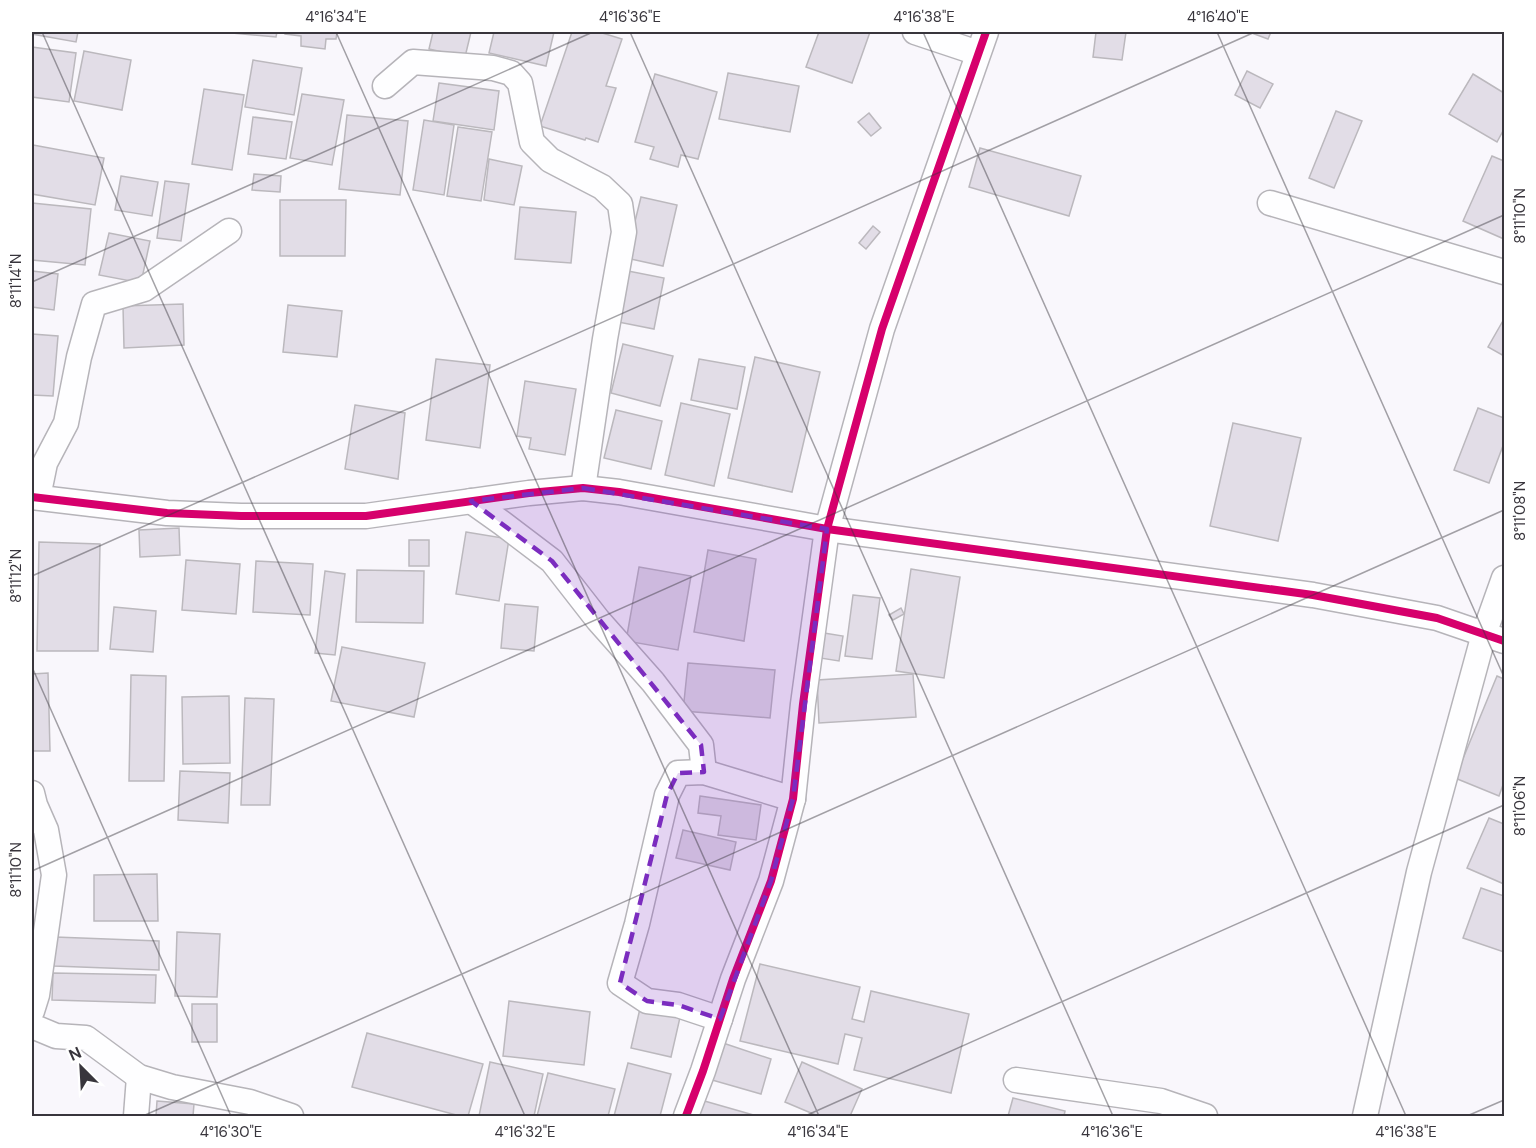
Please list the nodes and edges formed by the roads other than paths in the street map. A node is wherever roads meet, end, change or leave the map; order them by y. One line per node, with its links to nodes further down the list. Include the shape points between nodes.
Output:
1 (915, 32): 2 (street)
2 (982, 42): 10 (street, via 882,329)
3 (385, 86): 7 (street, via 413,62 511,73 520,84 532,142 550,160 602,187 620,204 624,232)
4 (1270, 203): 6 (street)
5 (229, 231): 8 (street, via 144,289 94,304 66,423 45,463)
6 (1504, 272)
7 (583, 488): 9 (street); 10 (street)
8 (35, 497): 9 (street, via 167,513 241,516 366,516)
9 (471, 501): 13 (street, via 552,561 701,745)
10 (826, 530): 12 (street, via 1313,595 1437,618); 15 (street)
11 (1504, 578): 12 (street)
12 (1494, 638): 25 (street, via 1419,872)
13 (704, 772): 15 (street); 17 (street, via 678,773 667,795 620,984 647,1001 678,1005)
14 (32, 793): 16 (street, via 46,830 54,875)
15 (793, 799): 17 (street, via 771,881)
16 (32, 1011)
17 (720, 1019): 23 (street)
18 (32, 1026): 19 (street, via 56,1036 86,1038)
19 (139, 1077): 21 (street); 22 (street, via 250,1102)
20 (1016, 1080): 24 (street, via 1161,1101)
21 (136, 1116)
22 (291, 1116)
23 (686, 1116)
24 (1205, 1116)
25 (1365, 1116)

